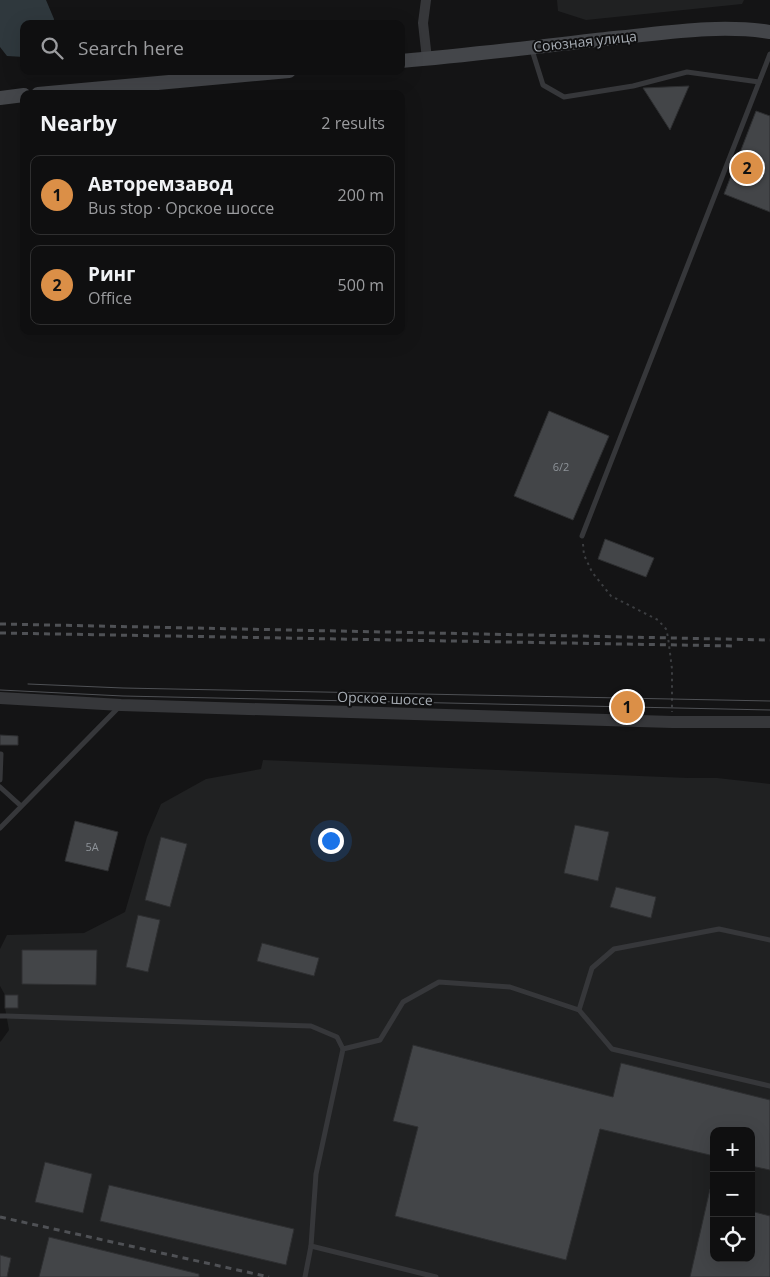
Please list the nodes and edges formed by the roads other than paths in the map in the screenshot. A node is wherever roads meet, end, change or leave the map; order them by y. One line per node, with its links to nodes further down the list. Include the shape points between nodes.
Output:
1 (426, 0): 5 (street, via 423,23)
2 (770, 32): 3 (main road, Союзная улица, via 713,28)
3 (531, 48): 5 (main road, Союзная улица); 8 (lane, via 543,85 564,97 633,86 687,72)
4 (770, 54): 8 (lane)
5 (427, 59): 6 (main road, Союзная улица)
6 (405, 61)
7 (245, 75): 9 (main road)
8 (759, 82): 12 (lane)
9 (78, 90)
10 (20, 96): 11 (main road)
11 (0, 98)
12 (582, 536)
13 (0, 698): 14 (street, Орское шоссе)
14 (120, 705): 15 (street, Орское шоссе, via 672,722); 19 (lane)
15 (770, 722)
16 (0, 754): 17 (lane)
17 (0, 780)
18 (0, 787): 19 (lane)
19 (22, 806): 20 (lane)
20 (0, 828)
21 (770, 940): 22 (lane, via 719,929 614,948 592,968)
22 (579, 1010): 24 (lane, via 510,987 439,982 403,1002 380,1040); 25 (lane, via 612,1048)
23 (0, 1016): 24 (lane, via 311,1026 336,1037)
24 (343, 1049): 26 (lane, via 316,1174)
25 (770, 1086)
26 (311, 1246): 27 (lane); 28 (lane)
27 (305, 1277)
28 (436, 1277)

